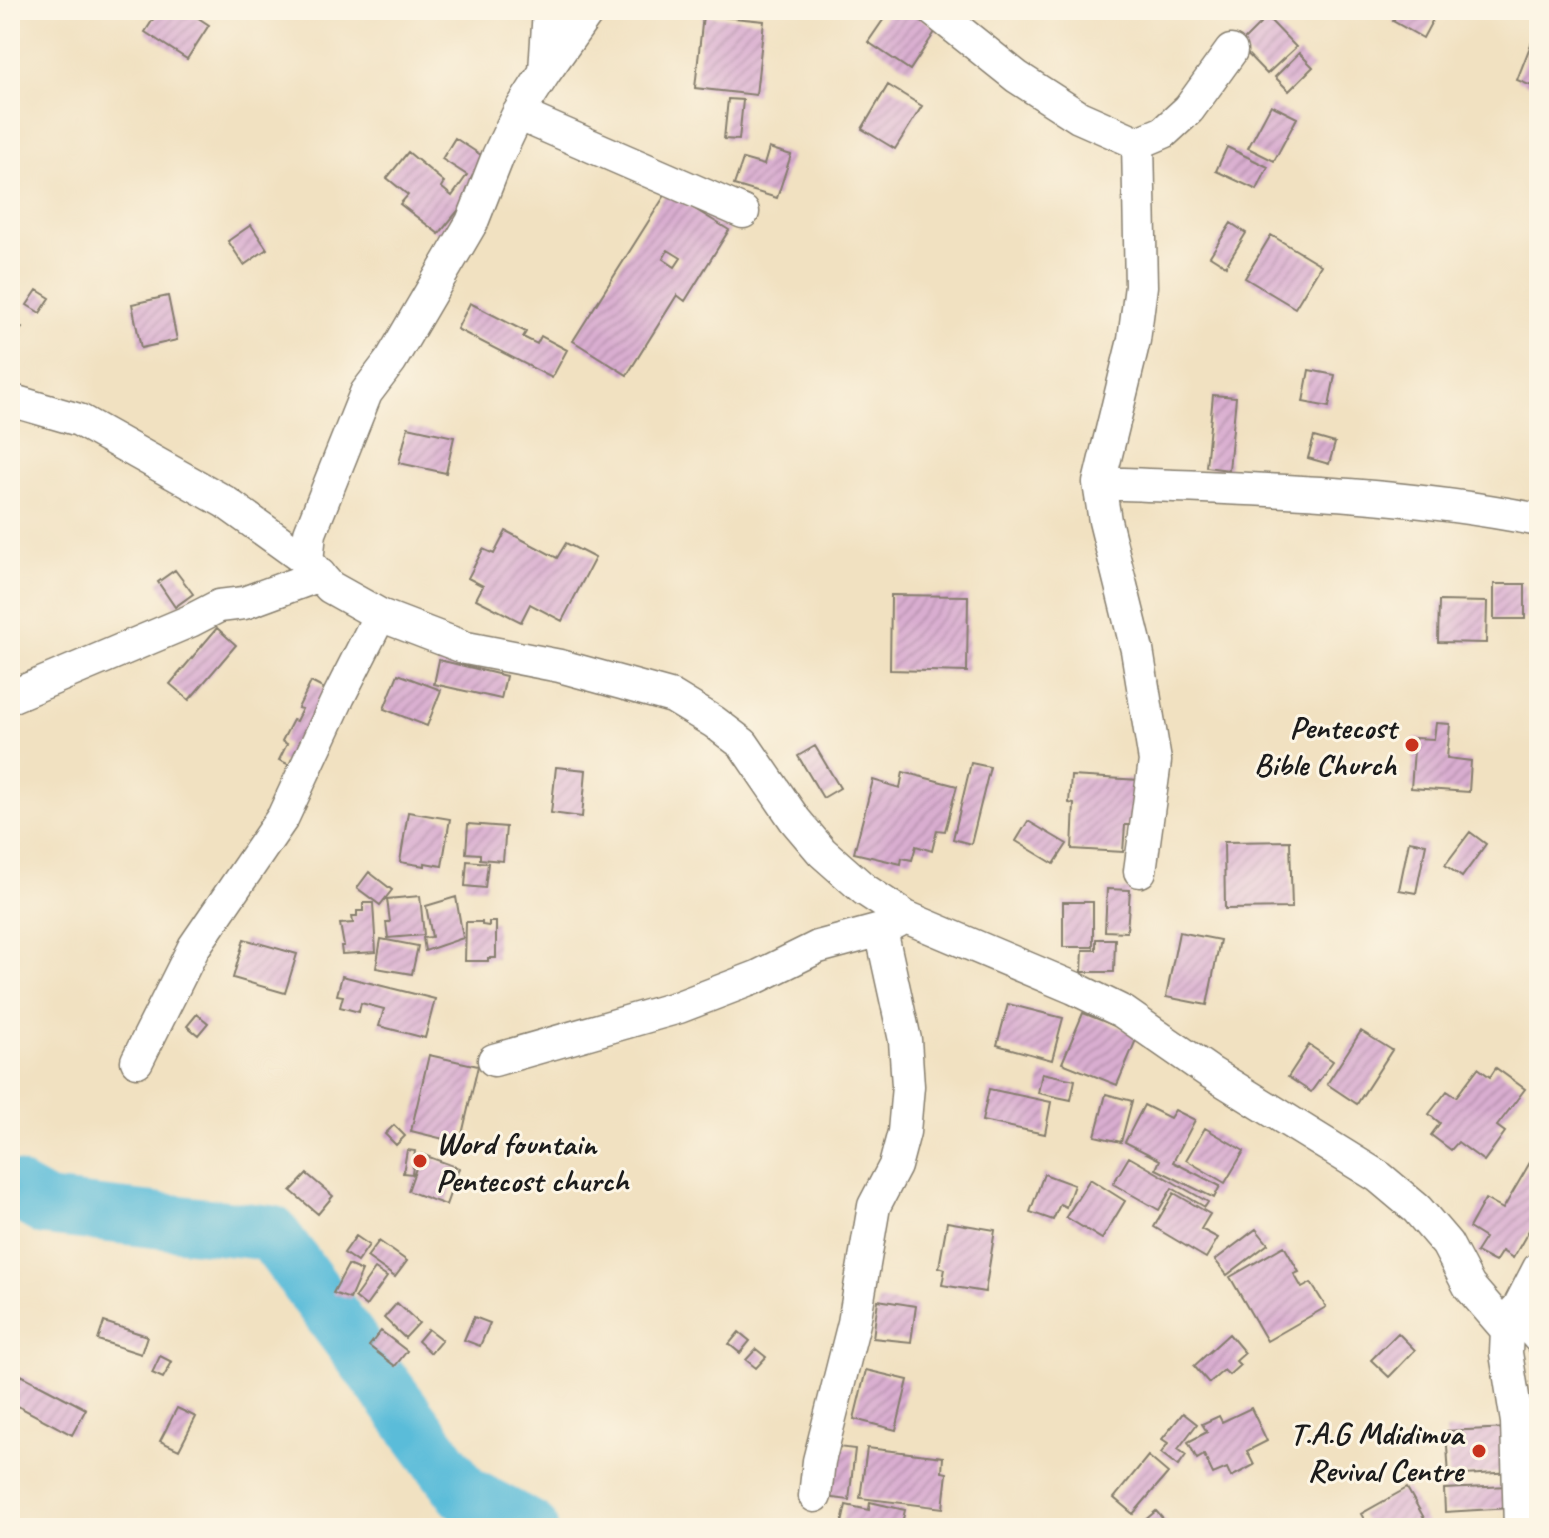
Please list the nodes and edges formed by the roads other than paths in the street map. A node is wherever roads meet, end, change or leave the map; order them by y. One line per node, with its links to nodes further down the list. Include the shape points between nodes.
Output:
1 (549, 10): 5 (street)
2 (589, 10): 5 (street)
3 (933, 10): 7 (street, via 1017,77 1079,117)
4 (1231, 51): 7 (street, via 1189,109 1164,132)
5 (545, 72): 6 (street)
6 (518, 114): 8 (street); 12 (street, via 472,222 366,393 310,533)
7 (1138, 143): 10 (street, via 1141,286 1134,340)
8 (743, 212)
9 (10, 400): 12 (street, via 79,420 225,502)
10 (1099, 483): 11 (street, via 1279,491 1481,508); 15 (street, via 1137,650 1155,761)
11 (1539, 520)
12 (314, 568): 13 (street, via 330,587); 14 (street, via 244,603 219,606)
13 (380, 615): 16 (street, via 466,648 560,666 673,697 743,744 795,820); 18 (street, via 283,817 194,947)
14 (10, 697)
15 (1140, 871)
16 (894, 924): 17 (street, via 818,947 679,1007); 20 (street, via 1074,988 1123,1012 1379,1177 1447,1244 1469,1286); 22 (street, via 908,1086 904,1132 895,1166 874,1206)
17 (494, 1060)
18 (137, 1061)
19 (1539, 1268): 20 (street)
20 (1511, 1320): 21 (street); 23 (street, via 1506,1353 1517,1422)
21 (1539, 1338)
22 (815, 1496)
23 (1520, 1528)

